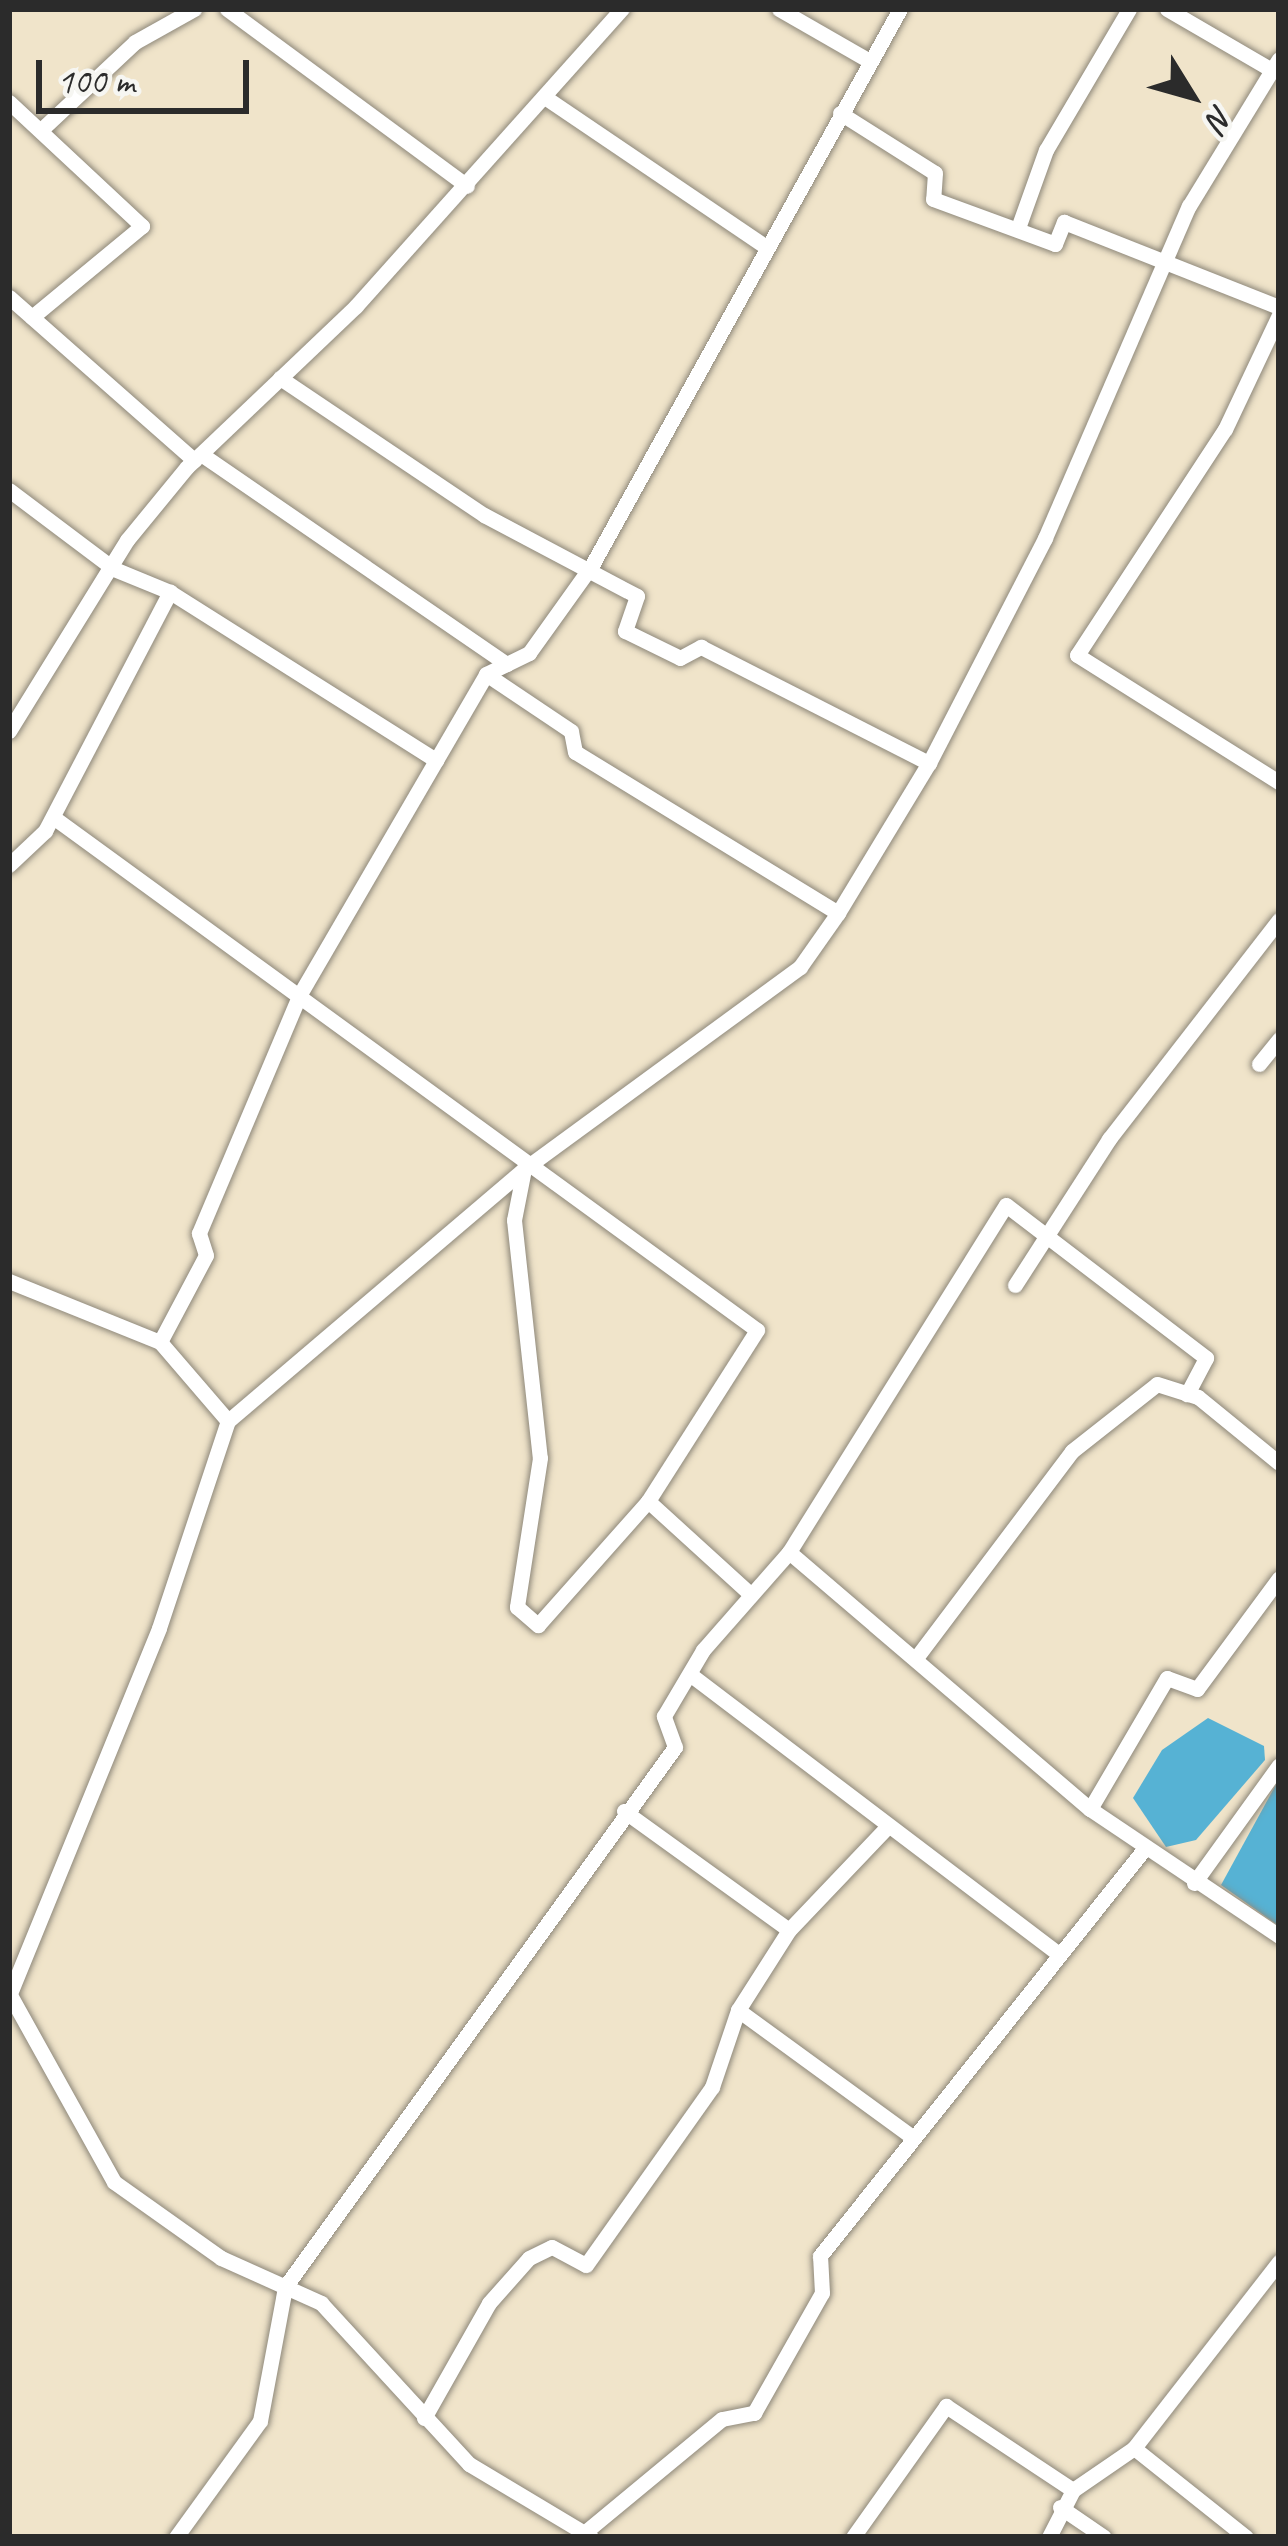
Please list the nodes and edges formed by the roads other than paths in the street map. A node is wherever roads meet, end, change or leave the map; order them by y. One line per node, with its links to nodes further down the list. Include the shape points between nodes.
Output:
1 (194, 9): 13 (street, via 135,42)
2 (227, 9): 14 (street)
3 (622, 9): 10 (street)
4 (779, 9): 8 (street)
5 (900, 9): 8 (street)
6 (1129, 9): 15 (street, via 1046,150)
7 (1167, 9): 9 (street)
8 (866, 59): 12 (street)
9 (1275, 64): 17 (street, via 1212,161)
10 (546, 98): 14 (street); 16 (street)
11 (9, 102): 13 (street)
12 (840, 113): 15 (street, via 935,173 933,199); 16 (street)
13 (42, 128): 20 (street, via 142,226)
14 (467, 186): 21 (street)
15 (1018, 228): 17 (street, via 1055,244 1064,222)
16 (762, 244): 24 (street)
17 (1167, 268): 19 (street); 31 (street)
18 (9, 297): 20 (street)
19 (1279, 311): 32 (street, via 1225,429 1077,656)
20 (32, 317): 22 (street)
21 (280, 378): 22 (street); 24 (street, via 484,515)
22 (198, 457): 25 (street); 27 (street)
23 (9, 490): 25 (street)
24 (592, 566): 27 (street, via 529,653); 31 (street, via 638,596 625,631 680,658 701,646)
25 (114, 569): 26 (street); 29 (street)
26 (170, 592): 30 (street); 33 (street)
27 (507, 664): 28 (street)
28 (486, 674): 30 (street); 35 (street, via 571,731 575,752)
29 (9, 731)
30 (436, 760): 37 (street)
31 (929, 763): 35 (street)
32 (1279, 782)
33 (52, 817): 34 (street); 37 (street)
34 (9, 864)
35 (838, 913): 40 (street, via 800,967)
36 (1279, 920): 41 (street)
37 (300, 994): 40 (street); 44 (street, via 199,1233 206,1255)
38 (1279, 1039): 39 (street)
39 (1259, 1064)
40 (524, 1169): 46 (street); 48 (street, via 758,1330); 48 (street, via 514,1220 540,1458 517,1606 538,1625)
41 (1049, 1231): 43 (street); 45 (street, via 1206,1358); 49 (street, via 1006,1205)
42 (9, 1281): 44 (street)
43 (1015, 1285)
44 (160, 1342): 46 (street)
45 (1186, 1394): 47 (street); 52 (street, via 1157,1384 1072,1451)
46 (228, 1421): 63 (street, via 159,1628)
47 (1279, 1463)
48 (648, 1501): 51 (street)
49 (789, 1552): 51 (street); 52 (street)
50 (1279, 1578): 55 (street, via 1197,1689 1167,1678)
51 (749, 1593): 53 (street)
52 (919, 1654): 55 (street)
53 (691, 1675): 56 (street, via 664,1716 675,1747); 57 (street)
54 (1279, 1765): 59 (street)
55 (1090, 1809): 58 (street)
56 (624, 1811): 60 (street); 67 (street)
57 (888, 1826): 60 (street); 62 (street)
58 (1145, 1848): 59 (street); 62 (street)
59 (1194, 1882): 61 (street)
60 (789, 1930): 64 (street)
61 (1279, 1936)
62 (1059, 1954): 65 (street)
63 (10, 1994): 67 (street, via 114,2182 221,2258)
64 (738, 2010): 65 (street); 68 (street, via 712,2087 586,2265 552,2247 530,2258 490,2303)
65 (912, 2137): 72 (street, via 820,2256 822,2293 754,2413 722,2419)
66 (1279, 2262): 69 (street)
67 (285, 2287): 68 (street, via 321,2302 372,2350); 73 (street, via 260,2421)
68 (424, 2418): 72 (street, via 515,2499)
69 (1134, 2448): 70 (street); 77 (street)
70 (1073, 2490): 71 (street); 74 (street, via 946,2405)
71 (1060, 2507): 75 (street); 76 (street)
72 (588, 2535)
73 (176, 2537)
74 (853, 2537)
75 (1049, 2537)
76 (1104, 2537)
77 (1246, 2537)

